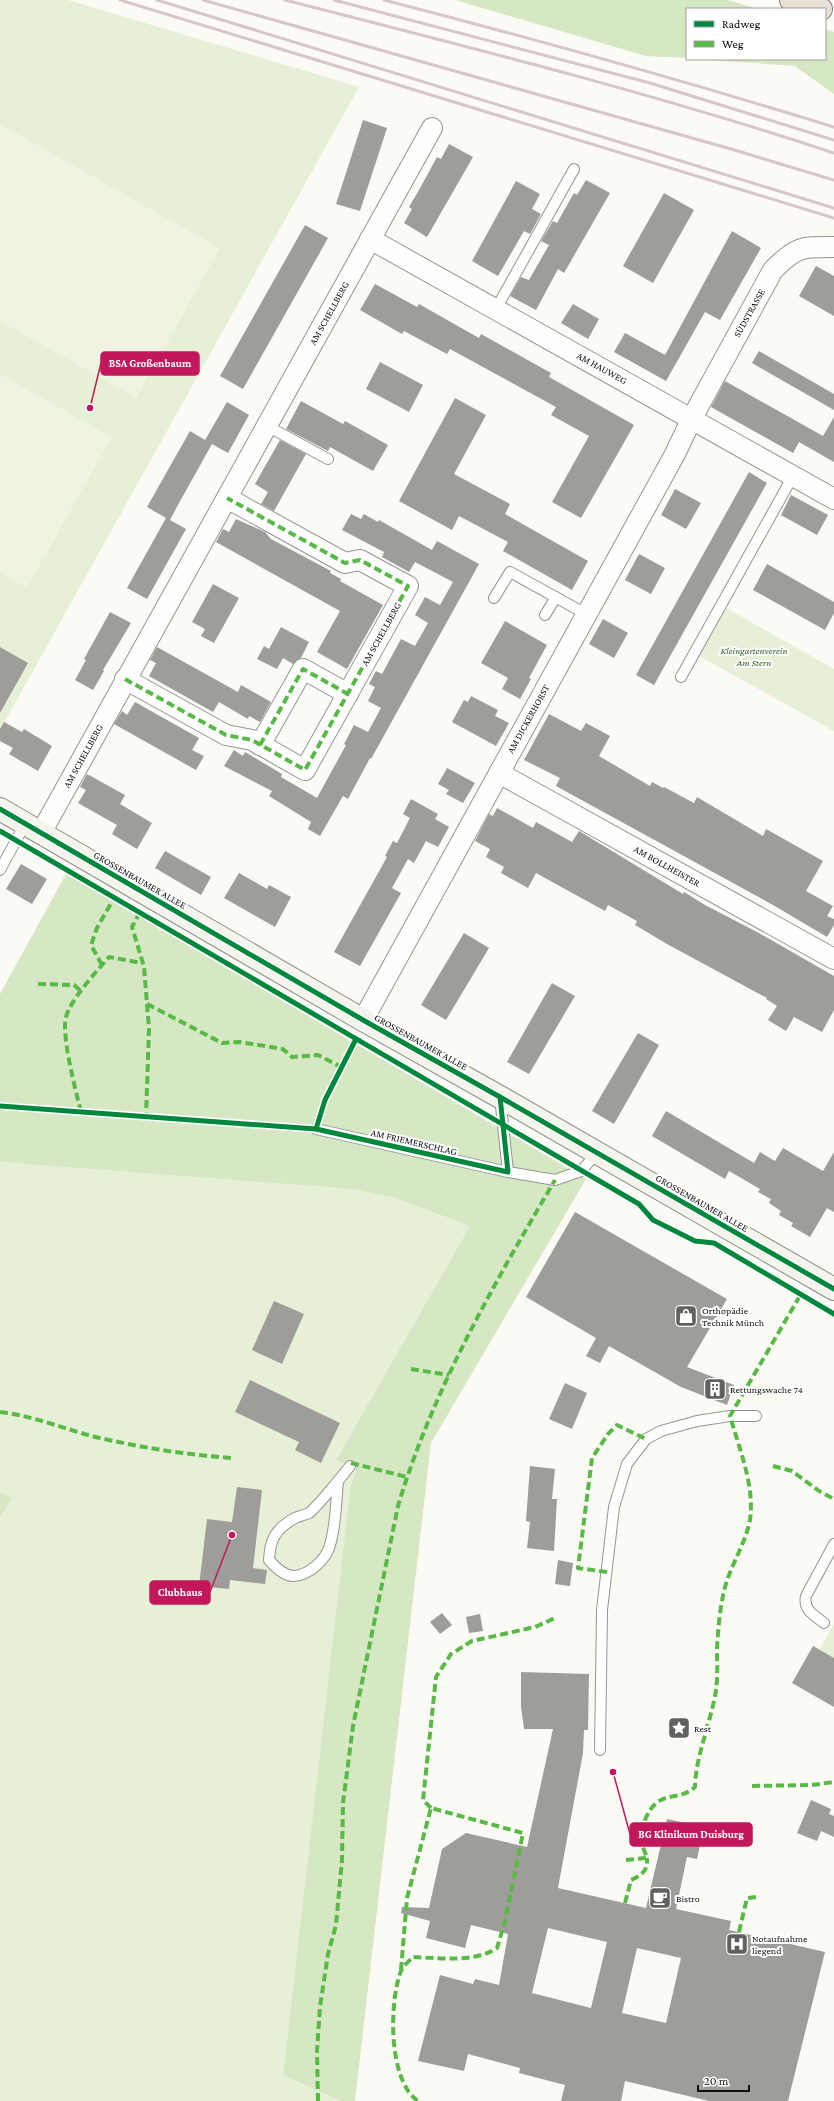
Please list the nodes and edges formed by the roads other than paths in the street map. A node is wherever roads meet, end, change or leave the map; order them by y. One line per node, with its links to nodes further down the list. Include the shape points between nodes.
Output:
1 (791, 0): 2 (highway)
2 (818, 8)
3 (432, 128): 5 (street, AM SCHELLBERG)
4 (574, 169): 7 (lane)
5 (370, 239): 7 (street, AM HAUWEG); 9 (street, AM SCHELLBERG)
6 (834, 247): 8 (street, SÜDSTRASSE, via 809,247 790,252 773,270)
7 (496, 309): 8 (street, AM HAUWEG)
8 (692, 418): 11 (street, AM HAUWEG); 16 (street, AM DICKERHORST, via 675,454)
9 (267, 426): 10 (lane); 12 (street, AM SCHELLBERG)
10 (328, 459)
11 (793, 476): 13 (street, AM HAUWEG); 18 (lane)
12 (226, 498): 19 (street, AM SCHELLBERG); 20 (street, AM SCHELLBERG, via 346,563 360,560 408,586)
13 (834, 498)
14 (556, 597): 15 (lane, via 510,572); 16 (lane); 17 (lane)
15 (494, 598)
16 (586, 614): 22 (street, AM DICKERHORST)
17 (545, 615)
18 (681, 677)
19 (125, 680): 21 (street, AM SCHELLBERG, via 226,736 252,740); 24 (street, AM SCHELLBERG)
20 (348, 694): 21 (street, AM SCHELLBERG, via 305,770); 21 (street, via 303,669)
21 (260, 745)
22 (499, 773): 26 (street, AM BOLLHEISTER); 27 (street, AM DICKERHORST)
23 (0, 809): 24 (main road, GROSSENBAUMER ALLEE)
24 (33, 828): 25 (lane); 27 (main road, GROSSENBAUMER ALLEE)
25 (0, 870)
26 (834, 959)
27 (363, 1020): 28 (main road, GROSSENBAUMER ALLEE)
28 (500, 1097): 30 (main road, GROSSENBAUMER ALLEE); 31 (lane)
29 (316, 1129): 31 (lane, AM FRIEMERSCHLAG)
30 (598, 1152): 31 (lane, AM FRIEMERSCHLAG, via 581,1171 554,1180); 32 (main road, GROSSENBAUMER ALLEE)
31 (508, 1172)
32 (834, 1289)
33 (756, 1416): 38 (lane, via 730,1416 697,1421 661,1431 646,1439 627,1464 614,1507 602,1610)
34 (350, 1466): 35 (lane)
35 (338, 1481): 35 (lane, via 310,1512 294,1518 279,1529 270,1542 268,1560 280,1571 294,1576 308,1572 320,1562 330,1547)
36 (834, 1544): 37 (lane, via 806,1596 805,1603 808,1610)
37 (824, 1623)
38 (600, 1750)

